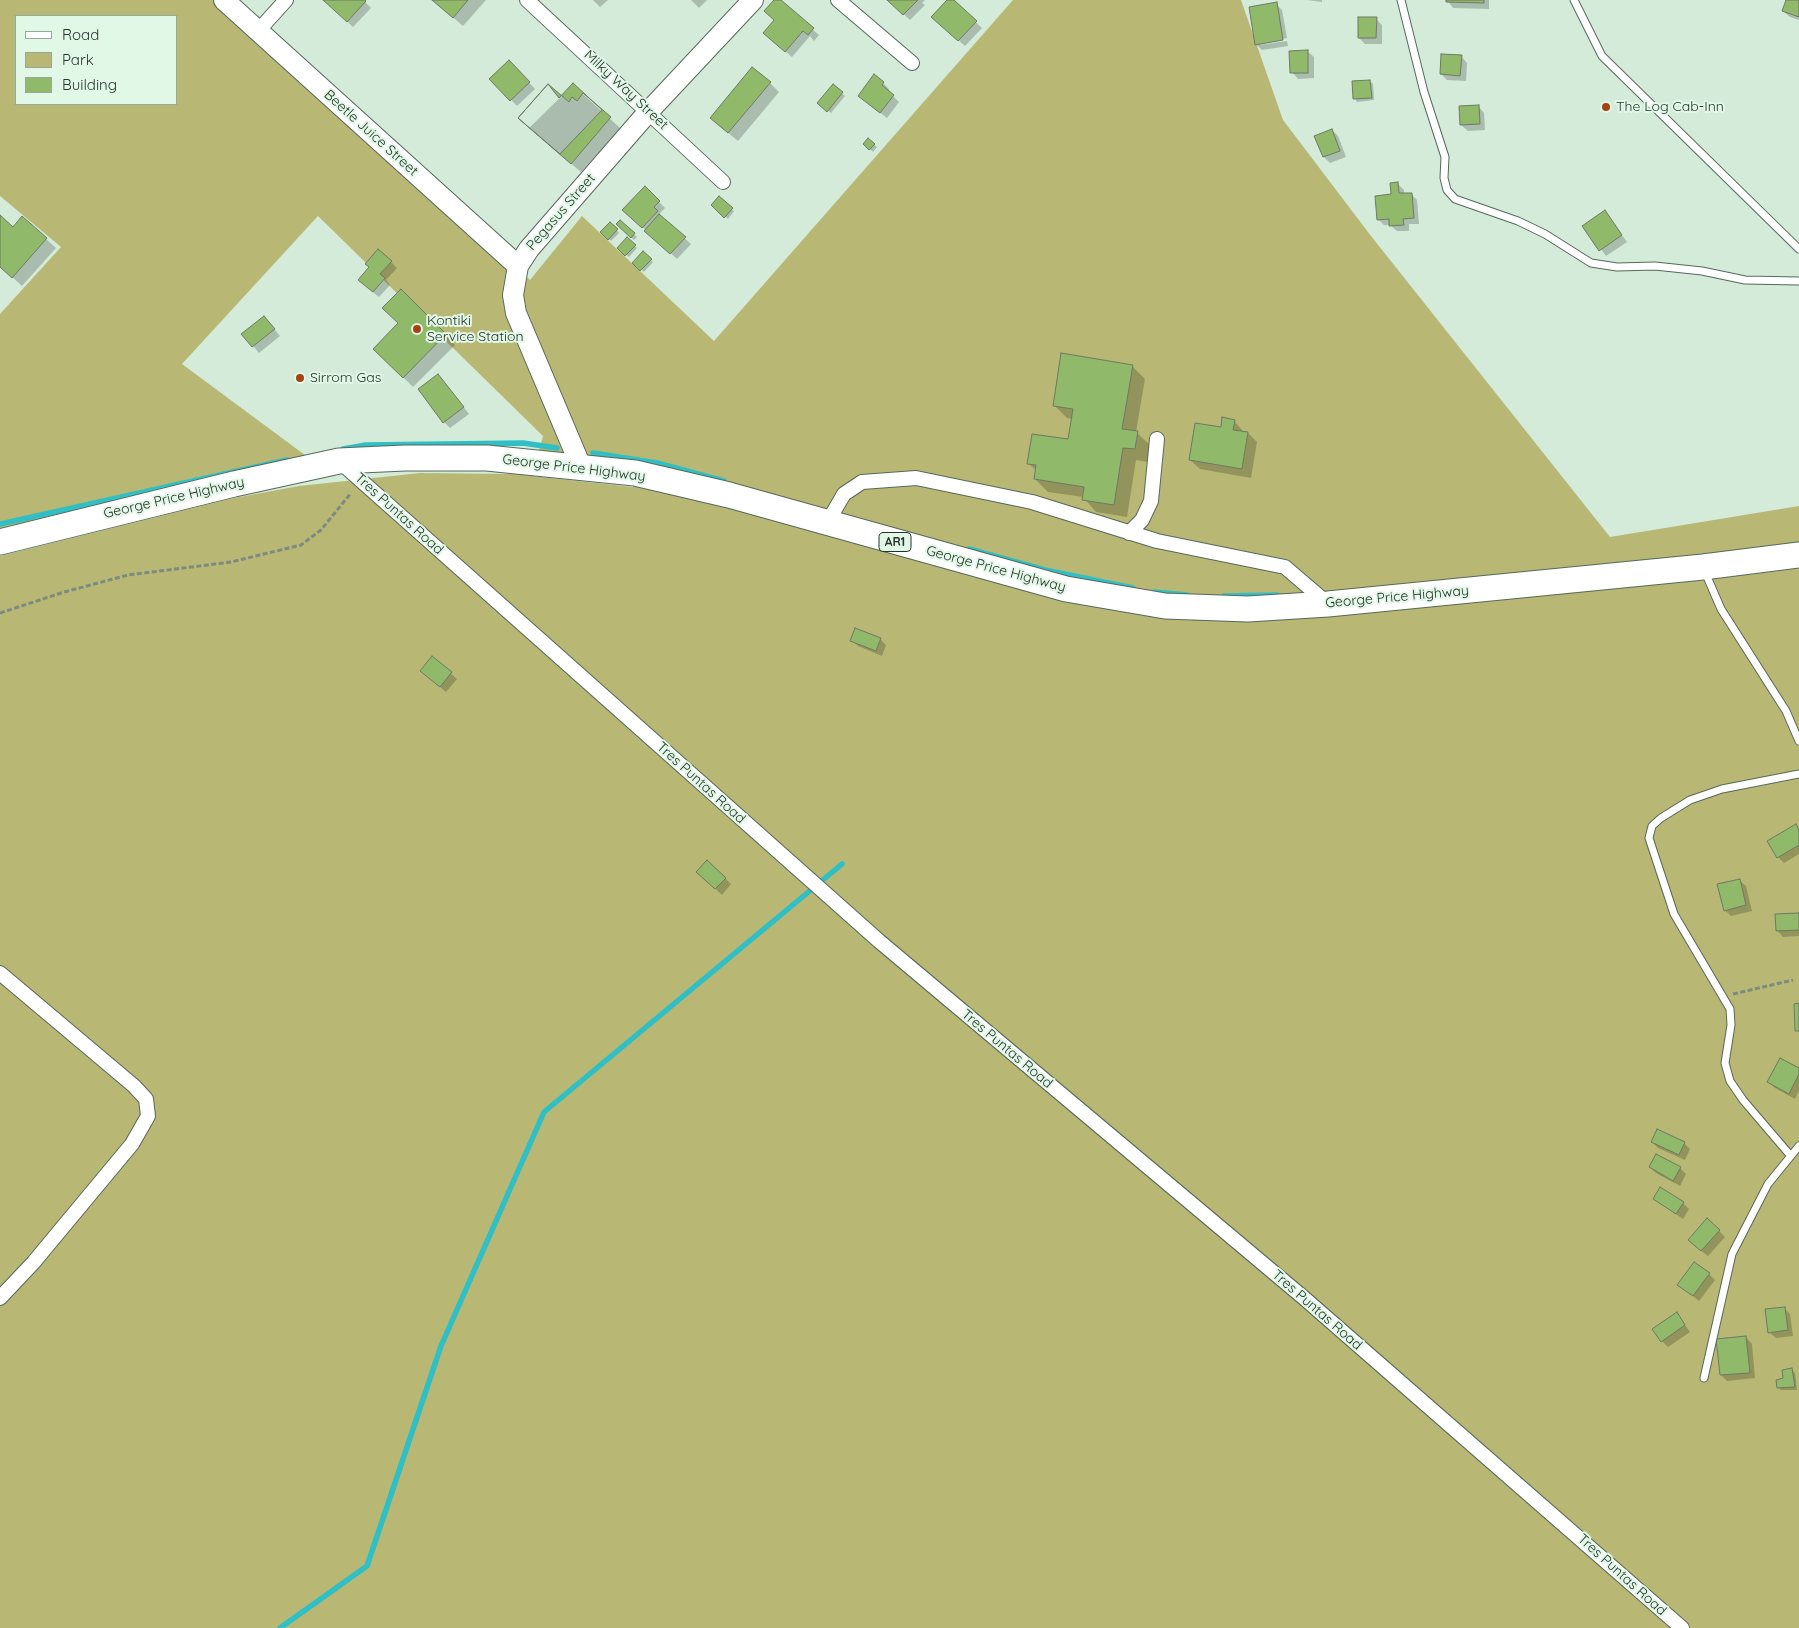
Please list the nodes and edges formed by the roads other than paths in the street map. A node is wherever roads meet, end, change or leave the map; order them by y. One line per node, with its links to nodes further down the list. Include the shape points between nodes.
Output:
1 (224, 0): 8 (street, Beetle Juice Street)
2 (286, 0): 8 (street)
3 (528, 0): 10 (street, Milky Way Street)
4 (753, 0): 10 (street, Pegasus Street)
5 (838, 0): 9 (street)
6 (1401, 0): 14 (lane, via 1424,92 1445,158 1447,190 1455,199 1544,234 1591,263 1702,271 1745,280)
7 (1574, 0): 12 (lane, via 1602,56)
8 (258, 31): 13 (street, Beetle Juice Street)
9 (912, 63)
10 (649, 111): 11 (street, Milky Way Street); 13 (street, Pegasus Street, via 529,249)
11 (723, 182)
12 (1799, 249)
13 (518, 266): 17 (street, Pegasus Street, via 513,295 516,313)
14 (1799, 281)
15 (1157, 439): 19 (street, via 1151,501 1142,520)
16 (339, 462): 17 (highway, George Price Highway / AR1, via 487,458); 20 (highway, George Price Highway / AR1, via 234,484); 31 (street, Tres Puntas Road, via 871,934 1304,1298)
17 (582, 469): 18 (highway, George Price Highway / AR1, via 635,473)
18 (827, 522): 19 (street, via 844,494 862,482 916,478 1032,502); 23 (highway, George Price Highway / AR1, via 1066,589 1165,606 1248,609)
19 (1129, 532): 23 (street, via 1285,568)
20 (0, 542)
21 (1799, 555): 22 (highway, George Price Highway / AR1)
22 (1703, 567): 23 (highway, George Price Highway / AR1); 24 (lane, via 1721,609 1786,711)
23 (1328, 604)
24 (1799, 741)
25 (1799, 774): 28 (lane, via 1722,789 1690,800 1652,826 1649,838 1674,914 1730,1009 1732,1025 1725,1063 1730,1082)
26 (0, 973): 29 (street, via 134,1086 146,1099 148,1116 132,1144)
27 (1799, 1146): 28 (lane)
28 (1790, 1155): 30 (lane, via 1768,1184 1732,1254)
29 (0, 1298)
30 (1704, 1378)
31 (1682, 1628)

